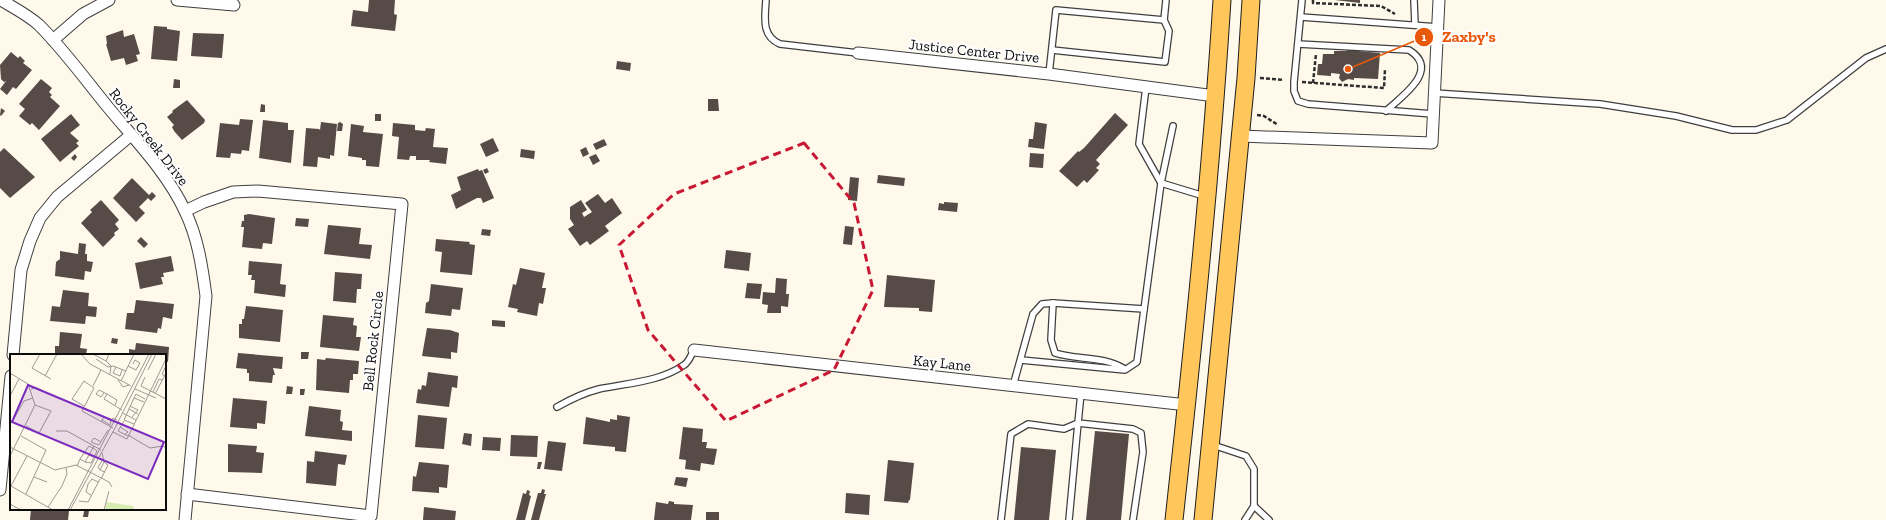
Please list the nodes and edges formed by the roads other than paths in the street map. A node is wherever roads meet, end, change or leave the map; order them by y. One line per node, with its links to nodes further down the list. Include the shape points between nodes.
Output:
1 (1, 0): 16 (street, Rocky Creek Drive, via 38,24)
2 (109, 0): 16 (street, via 83,14)
3 (177, 0): 11 (street)
4 (766, 0): 20 (lane, Justice Center Drive, via 764,20 773,41)
5 (1166, 0): 13 (lane)
6 (1222, 0): 24 (main road)
7 (1251, 0): 29 (main road)
8 (1302, 0): 12 (lane)
9 (1414, 0): 14 (lane)
10 (1439, 0): 15 (street)
11 (234, 5)
12 (1300, 17): 14 (lane); 17 (lane)
13 (1164, 20): 19 (lane, via 1056,10); 19 (lane, via 1169,31 1165,62)
14 (1415, 25): 15 (lane)
15 (1438, 27): 23 (street)
16 (53, 40): 28 (street, Rocky Creek Drive)
17 (1298, 44): 25 (lane, via 1294,91 1298,101); 25 (lane, via 1409,50 1415,54 1420,60 1421,73 1418,81)
18 (1886, 49): 23 (lane, via 1866,58 1787,120 1756,130 1732,130 1676,116 1600,104)
19 (1052, 50): 21 (lane)
20 (858, 53): 21 (street, Justice Center Drive)
21 (1049, 74): 22 (street, Justice Center Drive)
22 (1146, 86): 24 (street, Justice Center Drive); 30 (lane, via 1139,144)
23 (1434, 93): 26 (street)
24 (1215, 96): 31 (main road)
25 (1386, 111): 26 (lane)
26 (1433, 114): 29 (street, via 1432,143)
27 (1173, 126): 30 (lane)
28 (131, 135): 32 (street, Rocky Creek Drive, via 161,173); 36 (street, via 56,197 40,218 21,270)
29 (1241, 136): 45 (main road)
30 (1161, 183): 31 (lane); 34 (lane)
31 (1206, 196): 42 (main road)
32 (185, 211): 47 (street, Rocky Creek Drive, via 195,236 206,296); 47 (street, Bell Rock Circle, via 233,192 252,191 402,204 371,516)
33 (1053, 303): 34 (lane); 37 (lane, via 1042,304 1033,314); 38 (lane, via 1051,340 1055,354 1114,363)
34 (1144, 310): 38 (lane, via 1137,362)
35 (694, 350): 40 (street, Kay Lane); 43 (lane, via 684,365 641,381 574,396)
36 (13, 354)
37 (1021, 360): 38 (lane); 40 (lane)
38 (1125, 370)
39 (10, 386): 46 (street)
40 (1013, 386): 41 (street, Kay Lane)
41 (1081, 393): 42 (street, Kay Lane); 44 (lane)
42 (1187, 404): 53 (main road)
43 (557, 408)
44 (1078, 423): 50 (lane, via 1064,429 1028,424 1011,434); 51 (lane); 52 (lane, via 1133,429 1141,433 1143,452)
45 (1210, 444): 48 (lane, via 1246,456 1254,469); 54 (main road)
46 (0, 490)
47 (187, 494): 49 (street, Rocky Creek Drive)
48 (1254, 506): 55 (lane); 56 (lane)
49 (185, 520)
50 (1001, 520)
51 (1069, 520)
52 (1132, 520)
53 (1174, 520)
54 (1203, 520)
55 (1245, 520)
56 (1269, 520)

